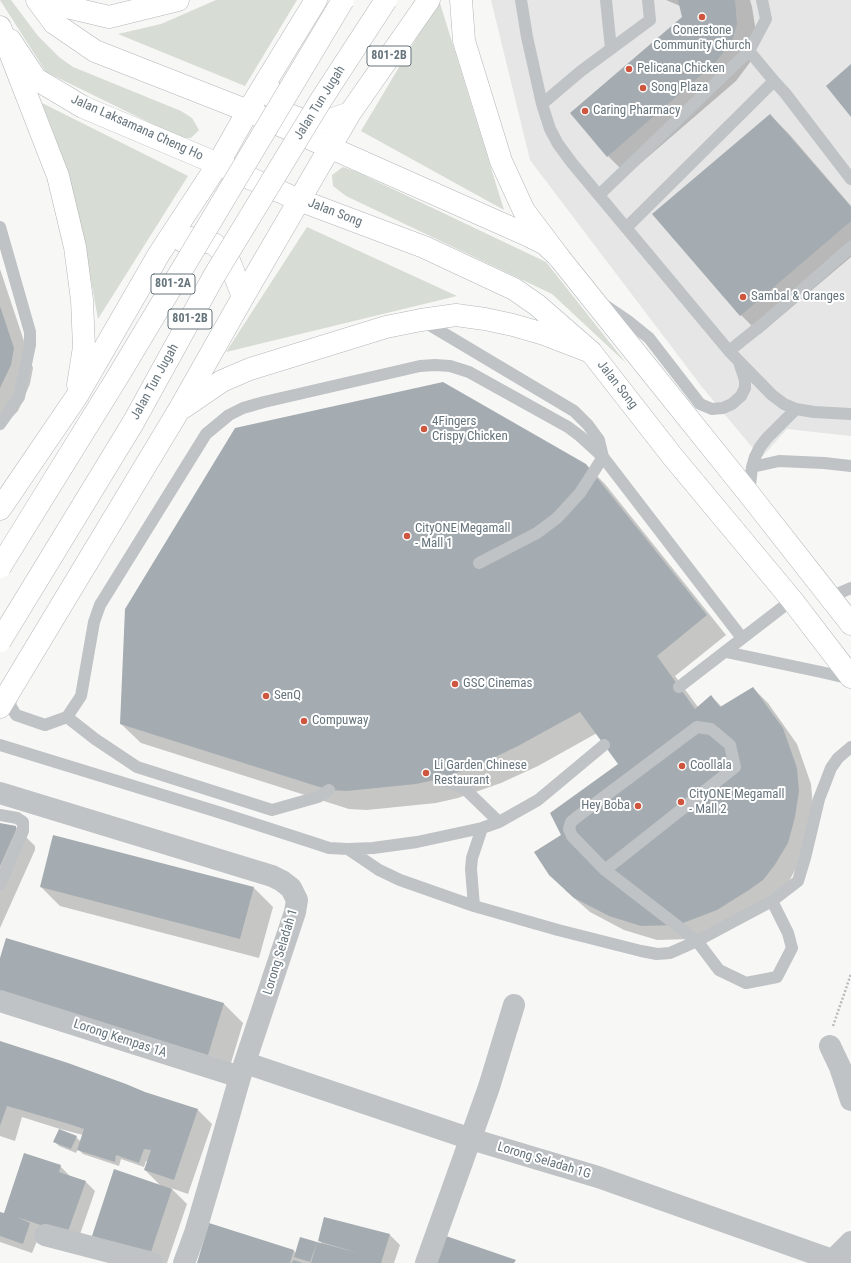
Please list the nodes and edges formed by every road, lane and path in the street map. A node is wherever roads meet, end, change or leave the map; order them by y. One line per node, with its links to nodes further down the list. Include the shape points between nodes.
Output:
1 (36, 0): 19 (main road, via 54,23 95,51)
2 (54, 0): 3 (main road, via 67,7 109,17)
3 (178, 0)
4 (316, 0): 16 (main road)
5 (343, 0): 48 (main road, 801-2A, bridge, via 120,373)
6 (386, 0): 54 (main road, Jalan Tun Jugah / 801-2B, bridge, via 321,100 214,276 133,423)
7 (429, 0): 20 (main road, 801-2B)
8 (461, 0): 30 (main road, via 464,41 501,161 524,211)
9 (521, 0): 18 (lane)
10 (606, 0): 14 (lane)
11 (648, 0): 14 (lane, via 650,20)
12 (762, 0): 15 (lane, via 766,19)
13 (0, 26): 22 (main road, Jalan Laksamana Cheng Ho, via 36,79 83,107); 37 (main road, via 58,176 75,247 82,300 84,347)
14 (611, 49): 18 (lane)
15 (749, 51): 17 (lane); 24 (lane)
16 (271, 72): 19 (main road); 20 (main road, via 272,96 286,114 303,120 324,122)
17 (774, 81): 23 (lane); 27 (lane)
18 (542, 104): 24 (lane, via 558,144)
19 (248, 111): 21 (main road); 22 (main road)
20 (350, 113): 21 (main road, 801-2B)
21 (329, 147): 25 (main road, 801-2B); 30 (main road, via 527,235 545,244)
22 (218, 164): 25 (main road, Jalan Laksamana Cheng Ho); 29 (main road)
23 (851, 179)
24 (599, 195): 27 (lane)
25 (299, 200): 31 (main road); 35 (main road, Jalan Song, via 424,247 514,289 537,305)
26 (0, 227): 41 (lane, via 30,332 30,345 19,397)
27 (626, 228): 34 (lane)
28 (851, 247): 34 (lane)
29 (159, 254): 31 (main road, via 177,243 192,238 214,244 227,255); 37 (main road)
30 (558, 256): 32 (main road)
31 (243, 296): 39 (main road)
32 (590, 296): 36 (lane, via 649,338 700,404 712,409 723,408 741,396 745,380); 45 (main road)
33 (421, 320): 35 (main road, via 456,315 485,319 544,334); 39 (main road, via 386,327 250,369 222,381); 42 (lane, via 574,411 599,440)
34 (730, 350): 36 (lane)
35 (591, 352): 51 (main road, Jalan Song)
36 (739, 362): 38 (lane, via 772,395)
37 (77, 396): 46 (main road)
38 (796, 409): 40 (lane); 44 (lane, via 760,447)
39 (179, 410): 57 (main road)
40 (851, 414)
41 (0, 424)
42 (603, 457): 47 (lane, via 580,493 557,518 537,533); 53 (lane); 60 (lane, via 568,427 469,372 450,366 420,366 243,408 229,415 206,434 100,605 94,622 81,696)
43 (851, 466): 44 (lane, via 779,461)
44 (752, 467): 45 (lane)
45 (749, 494): 50 (main road)
46 (0, 510)
47 (479, 563)
48 (0, 567)
49 (851, 588): 50 (lane)
50 (830, 597): 52 (main road)
51 (792, 600): 53 (lane); 56 (main road, Jalan Song)
52 (851, 624)
53 (742, 638): 55 (lane)
54 (0, 641)
55 (726, 652): 56 (lane); 58 (lane)
56 (851, 678)
57 (16, 680): 59 (main road); 60 (lane, via 10,705 16,715 45,725)
58 (679, 687)
59 (0, 707)
60 (67, 717): 65 (lane, via 137,767 272,810 318,797)
61 (0, 745): 70 (lane, via 329,848)
62 (604, 745): 68 (lane, via 538,800)
63 (851, 747): 73 (lane, via 831,768 819,799 798,881)
64 (439, 778): 68 (lane, via 464,788)
65 (329, 790)
66 (0, 793): 80 (street, Lorong Seladah 1, via 272,876 291,888 296,900 295,912)
67 (0, 815): 72 (lane, via 17,818 23,822 23,831)
68 (499, 822): 69 (lane)
69 (482, 828): 70 (lane, via 417,842); 74 (lane, via 472,858)
70 (348, 849): 74 (lane, via 379,870 400,880)
71 (605, 870): 71 (lane, via 735,767 730,745 711,729 697,727 571,822 569,829 572,836); 75 (lane)
72 (0, 885)
73 (772, 901): 75 (lane); 75 (lane, via 788,933 792,948 777,977 746,984 719,970)
74 (474, 906): 75 (lane, via 657,954 670,953)
75 (697, 941)
76 (851, 974): 79 (path, via 831,1032)
77 (0, 1001): 80 (street, Lorong Kempas 1A)
78 (514, 1006): 82 (street)
79 (830, 1046): 81 (street)
80 (243, 1070): 82 (street, Lorong Seladah 1G); 87 (street, Lorong Seladah 1)
81 (851, 1100)
82 (471, 1139): 85 (street, Lorong Seladah 1G, via 598,1177); 88 (street)
83 (45, 1235): 86 (street)
84 (851, 1242): 85 (street)
85 (837, 1261)
86 (152, 1263)
87 (184, 1263)
88 (426, 1263)

